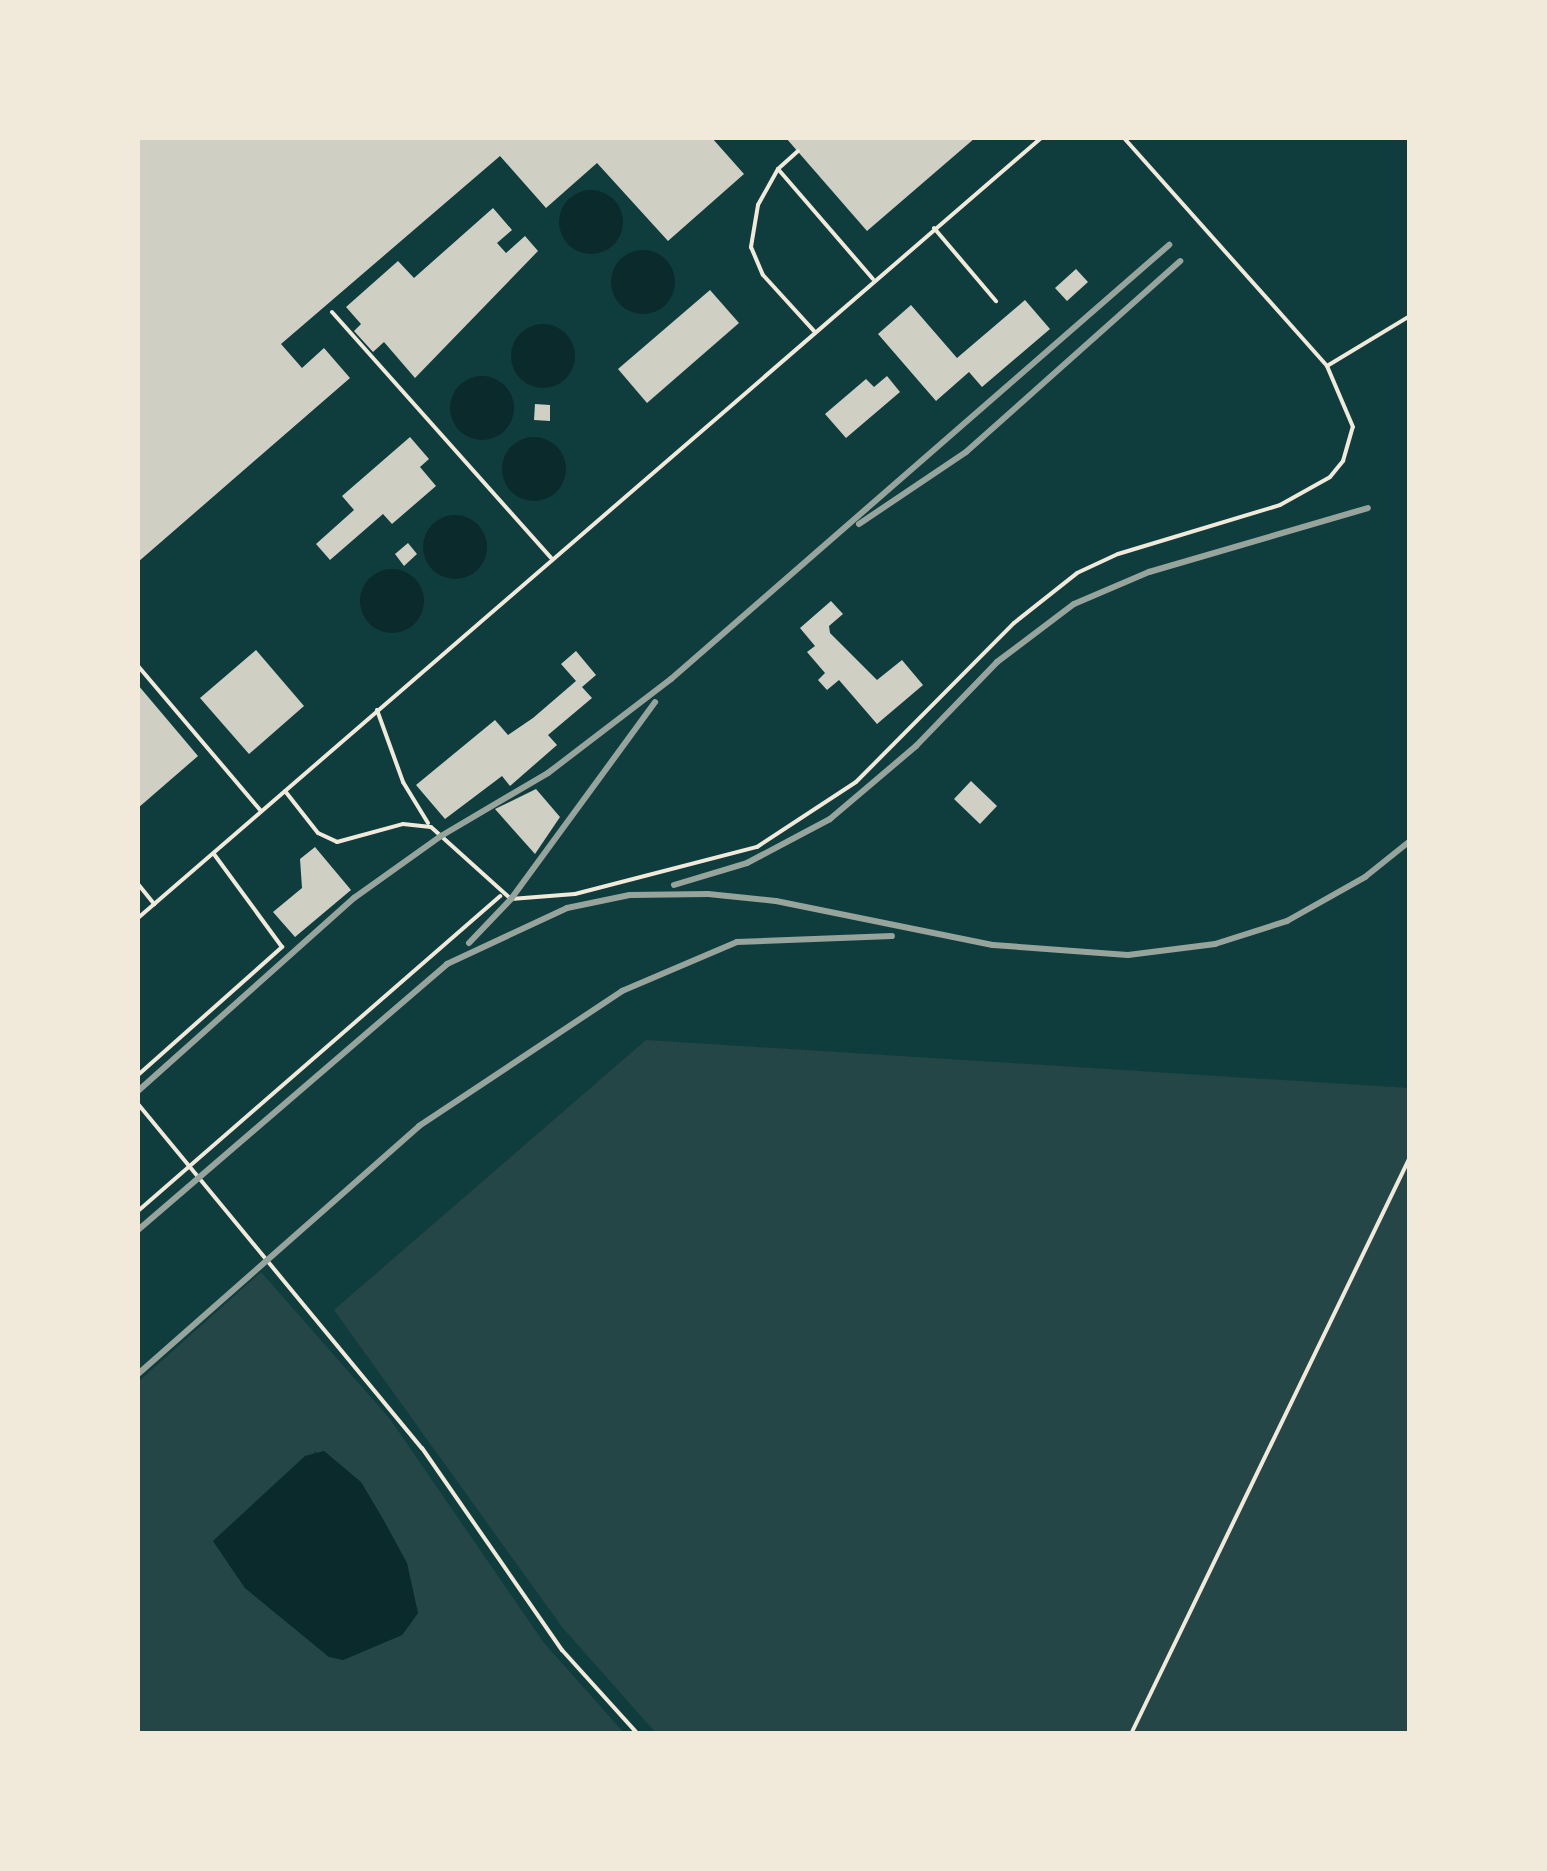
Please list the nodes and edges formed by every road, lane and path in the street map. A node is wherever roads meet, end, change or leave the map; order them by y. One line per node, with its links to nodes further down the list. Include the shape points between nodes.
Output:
1 (1041, 138): 5 (lane)
2 (1124, 138): 11 (lane)
3 (798, 152): 4 (lane)
4 (778, 169): 6 (lane); 10 (lane, via 758,206 751,246 763,275)
5 (934, 228): 6 (lane); 7 (lane)
6 (873, 280): 10 (lane)
7 (996, 301)
8 (332, 312): 12 (lane)
9 (1410, 316): 11 (lane)
10 (814, 331): 12 (lane)
11 (1327, 366): 20 (lane, via 1354,428 1343,462 1330,477 1280,505 1077,573 1014,623 916,727 816,814 738,854 575,894 520,900)
12 (551, 558): 14 (lane)
13 (138, 666): 16 (lane)
14 (377, 710): 15 (lane); 17 (lane, via 402,782)
15 (284, 791): 16 (lane); 17 (lane, via 318,833 337,842 403,824)
16 (262, 811): 18 (lane)
17 (431, 827): 20 (lane)
18 (213, 853): 21 (lane); 23 (lane, via 282,947)
19 (138, 884): 21 (lane)
20 (502, 895): 26 (lane)
21 (154, 904): 22 (lane)
22 (138, 918)
23 (138, 1075)
24 (138, 1104): 26 (lane)
25 (1410, 1157): 29 (path)
26 (189, 1166): 27 (lane); 28 (lane, via 422,1448 562,1650)
27 (138, 1211)
28 (638, 1734)
29 (1131, 1734)

